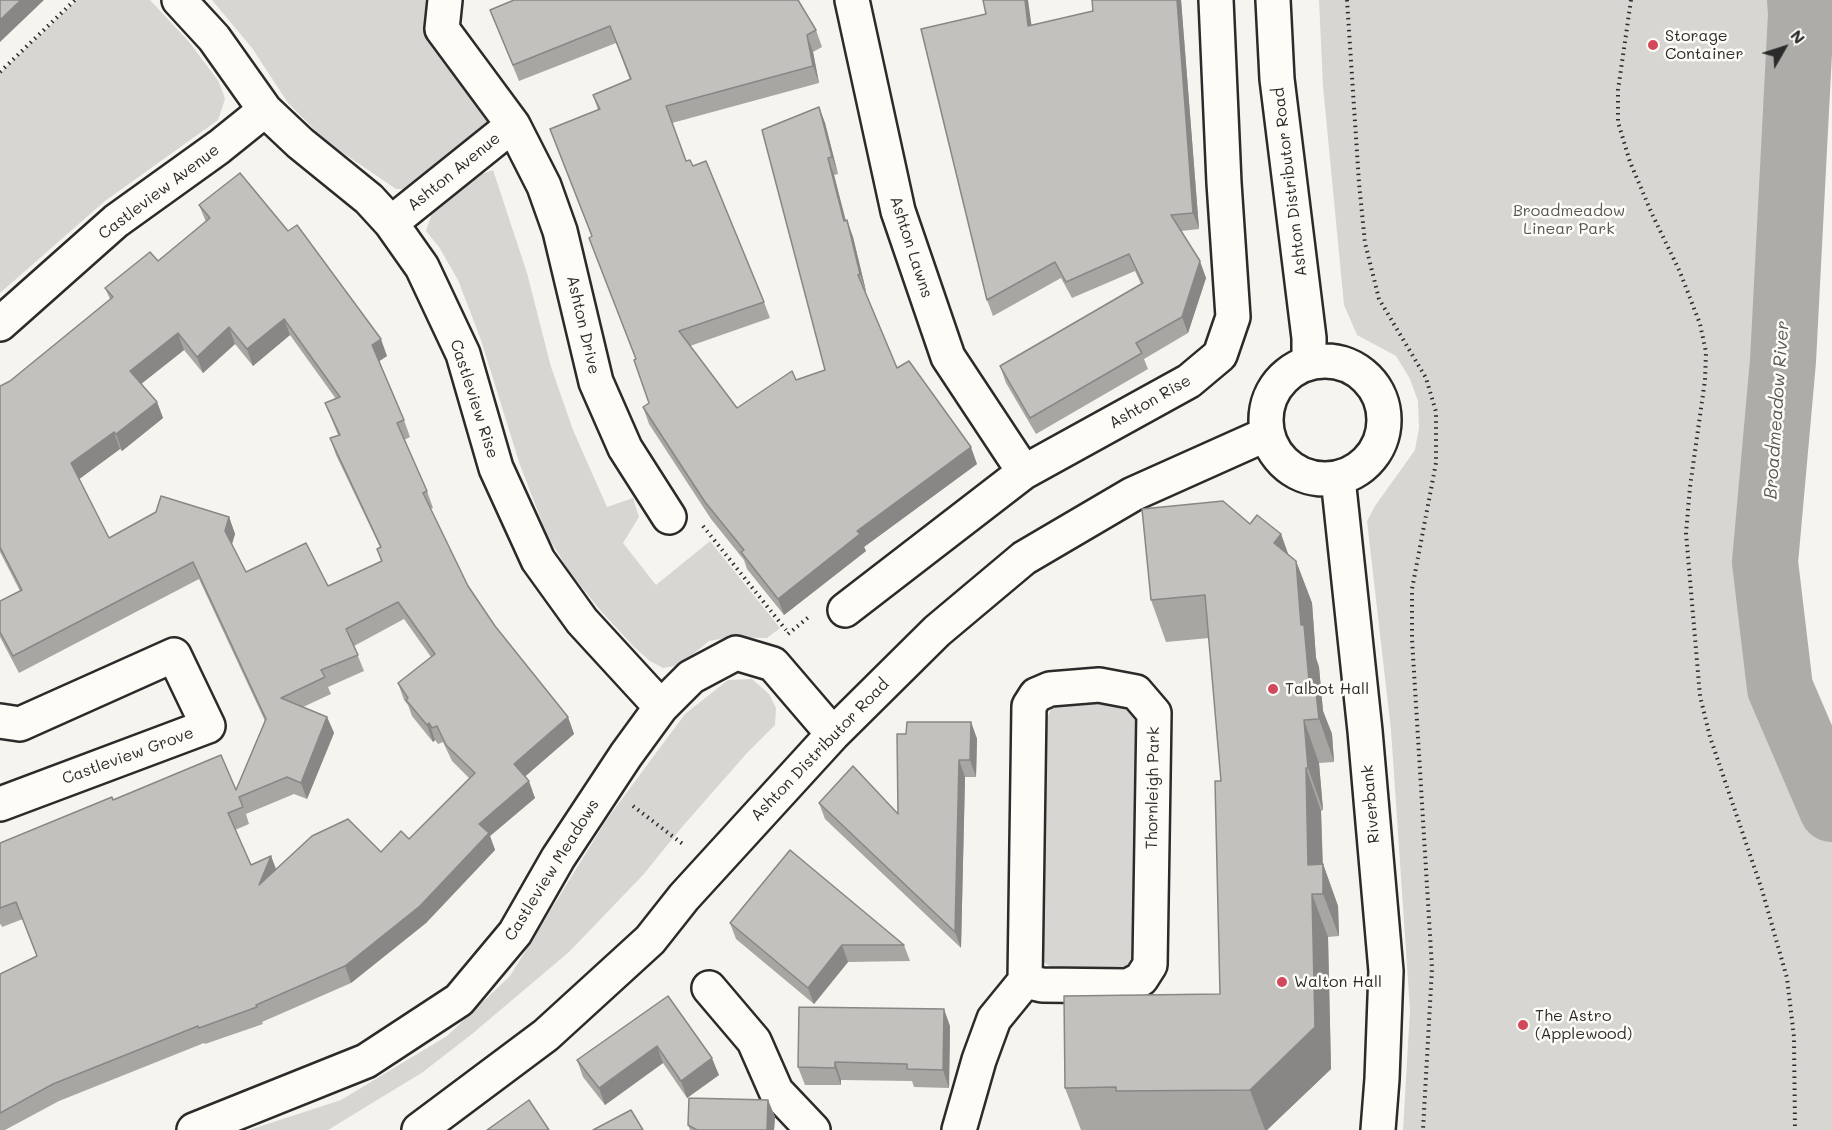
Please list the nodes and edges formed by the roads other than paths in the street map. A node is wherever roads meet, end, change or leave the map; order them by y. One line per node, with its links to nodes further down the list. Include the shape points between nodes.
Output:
1 (179, 0): 6 (street, Castleview Rise, via 214,38)
2 (445, 0): 7 (street, Ashton Avenue, via 442,29)
3 (852, 0): 12 (street, Ashton Lawns, via 898,211 948,357)
4 (1216, 0): 12 (street, Ashton Rise, via 1233,317 1220,355 1189,381)
5 (1273, 0): 10 (street, Ashton Distributor Road, via 1277,79)
6 (265, 110): 8 (street, Castleview Rise, via 369,199); 9 (street, Castleview Avenue, via 116,221)
7 (513, 125): 8 (street, Ashton Avenue); 14 (street, Ashton Drive, via 544,186 560,231 596,381 625,448)
8 (391, 223): 16 (street, Castleview Rise, via 422,267 463,354 496,468 538,560 582,621)
9 (0, 324)
10 (1309, 363): 11 (street, via 1293,371 1270,398); 13 (street, via 1328,361 1346,365 1363,375 1383,406 1380,443 1370,459)
11 (1267, 434): 13 (street, via 1286,465 1319,479); 18 (street, Ashton Distributor Road, via 1133,494 1024,558 937,631)
12 (1024, 472): 15 (street, Ashton Rise)
13 (1338, 478): 26 (street, Riverbank, via 1386,971)
14 (669, 517)
15 (845, 610)
16 (661, 707): 18 (street, Castleview Meadows, via 692,677 736,653 773,664); 22 (street, Castleview Meadows, via 558,858 515,933 459,1000 366,1061)
17 (0, 721): 19 (street, Castleview Grove, via 20,724 174,655 208,726)
18 (832, 734): 23 (street, Ashton Distributor Road, via 650,940 546,1035)
19 (0, 804)
20 (1024, 981): 20 (street, Thornleigh Park, via 1042,985 1128,986 1142,979 1150,965 1154,713 1136,692 1099,686 1050,689 1036,695 1029,706); 25 (street, via 994,1019)
21 (710, 988): 24 (street, via 754,1041 776,1091)
22 (194, 1130)
23 (419, 1130)
24 (813, 1130)
25 (959, 1130)
26 (1378, 1130)

